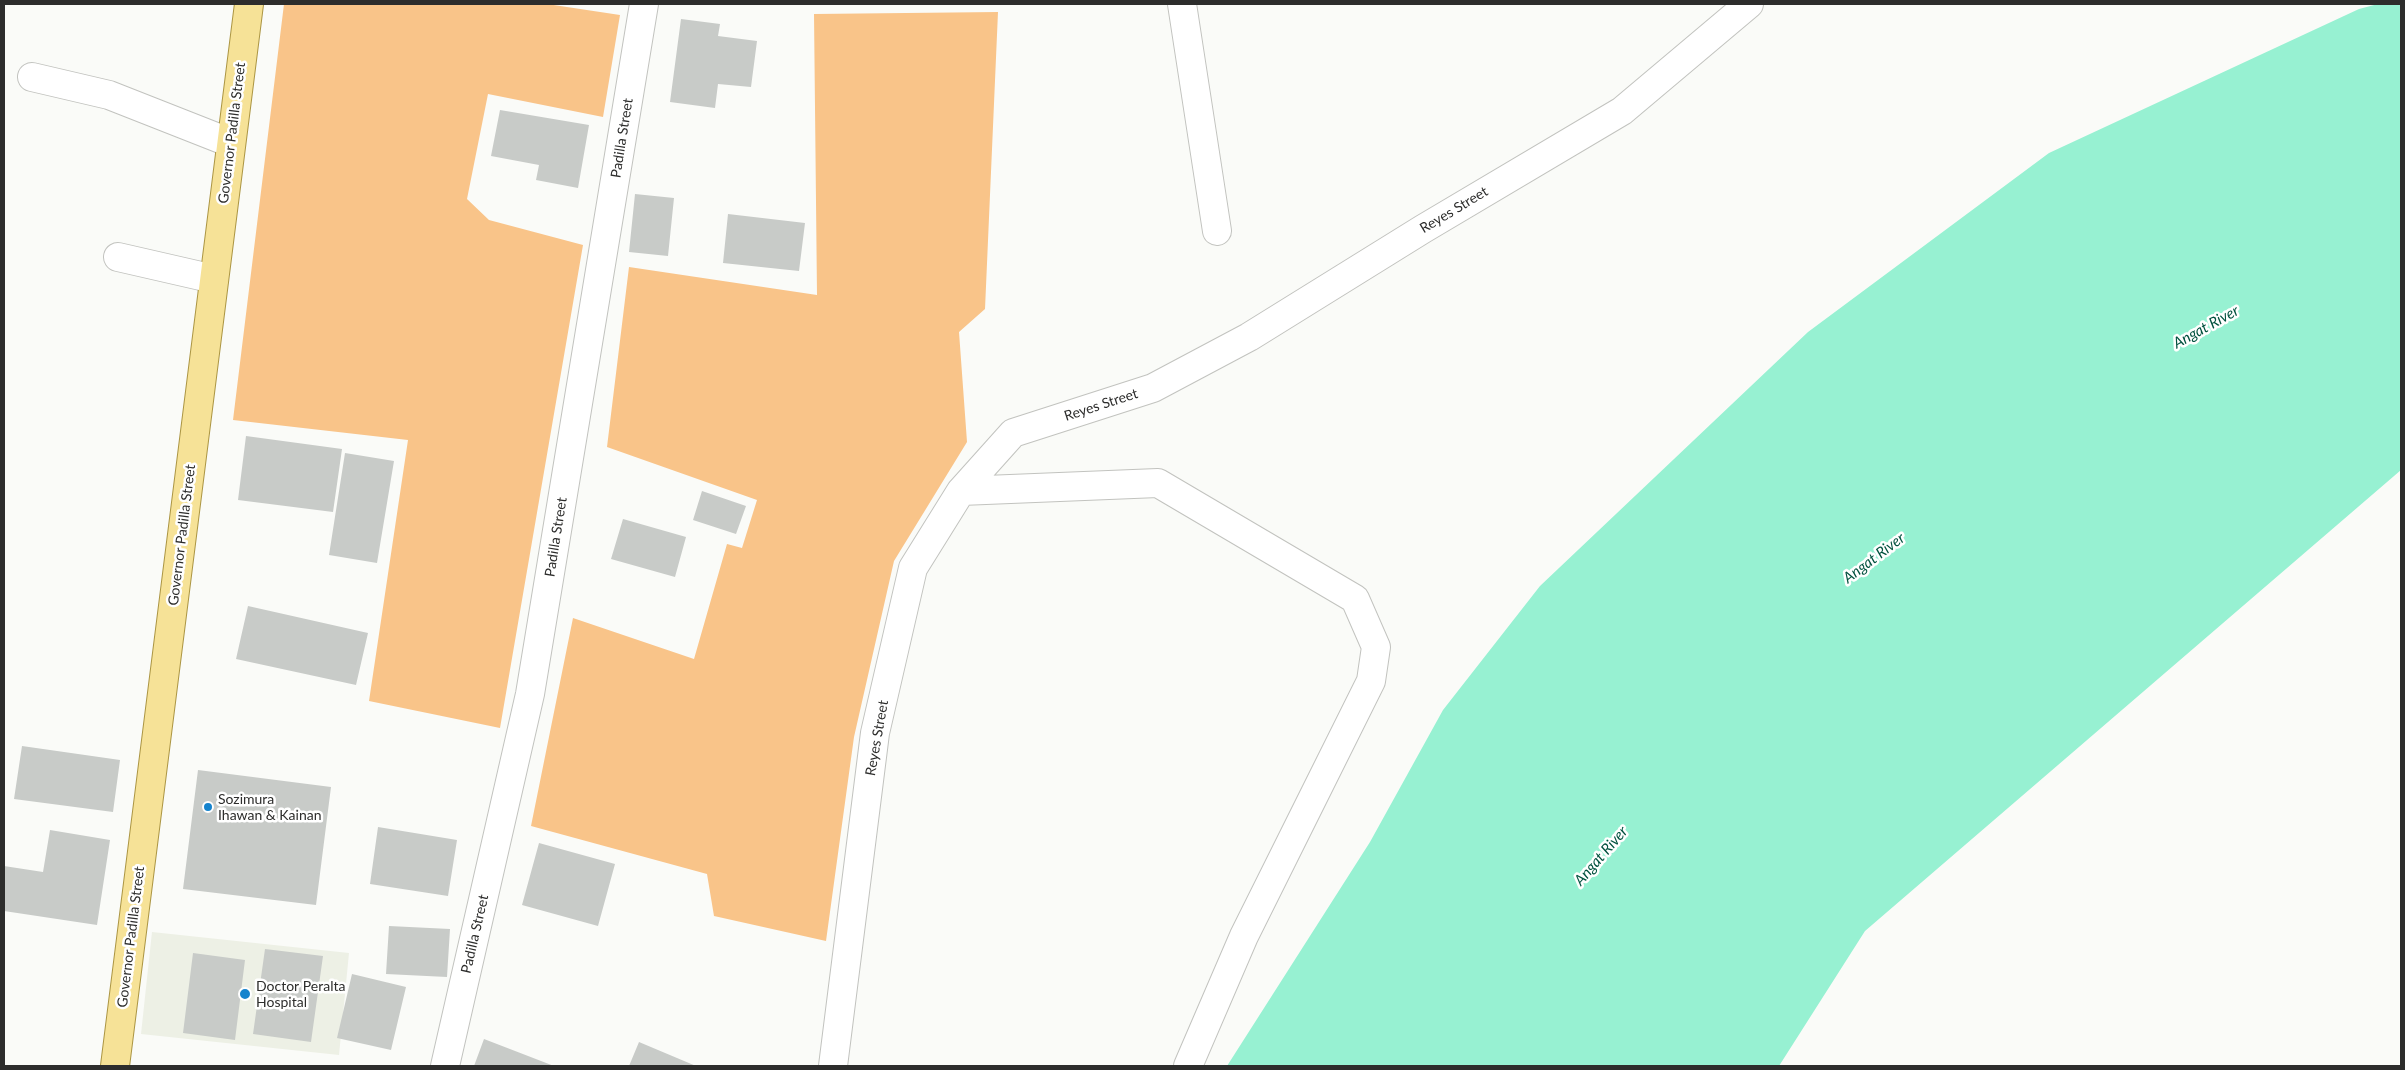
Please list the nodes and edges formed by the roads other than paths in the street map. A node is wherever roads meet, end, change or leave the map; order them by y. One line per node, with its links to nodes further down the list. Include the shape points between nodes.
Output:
1 (248, 4): 6 (main road, Governor Padilla Street)
2 (644, 4): 12 (street, Padilla Street, via 530,694)
3 (1182, 4): 7 (street)
4 (1749, 4): 10 (street, Reyes Street, via 1622,111 1423,228 1249,337 1153,388 1012,433)
5 (32, 77): 6 (street, via 109,94)
6 (231, 143): 9 (main road, Governor Padilla Street)
7 (1217, 231)
8 (118, 257): 9 (street)
9 (214, 279): 11 (main road, Governor Padilla Street)
10 (961, 490): 13 (street, Reyes Street, via 913,568 876,733); 14 (street, via 1158,483 1355,599 1376,647 1371,681 1244,936)
11 (114, 1066)
12 (444, 1066)
13 (833, 1066)
14 (1188, 1066)

